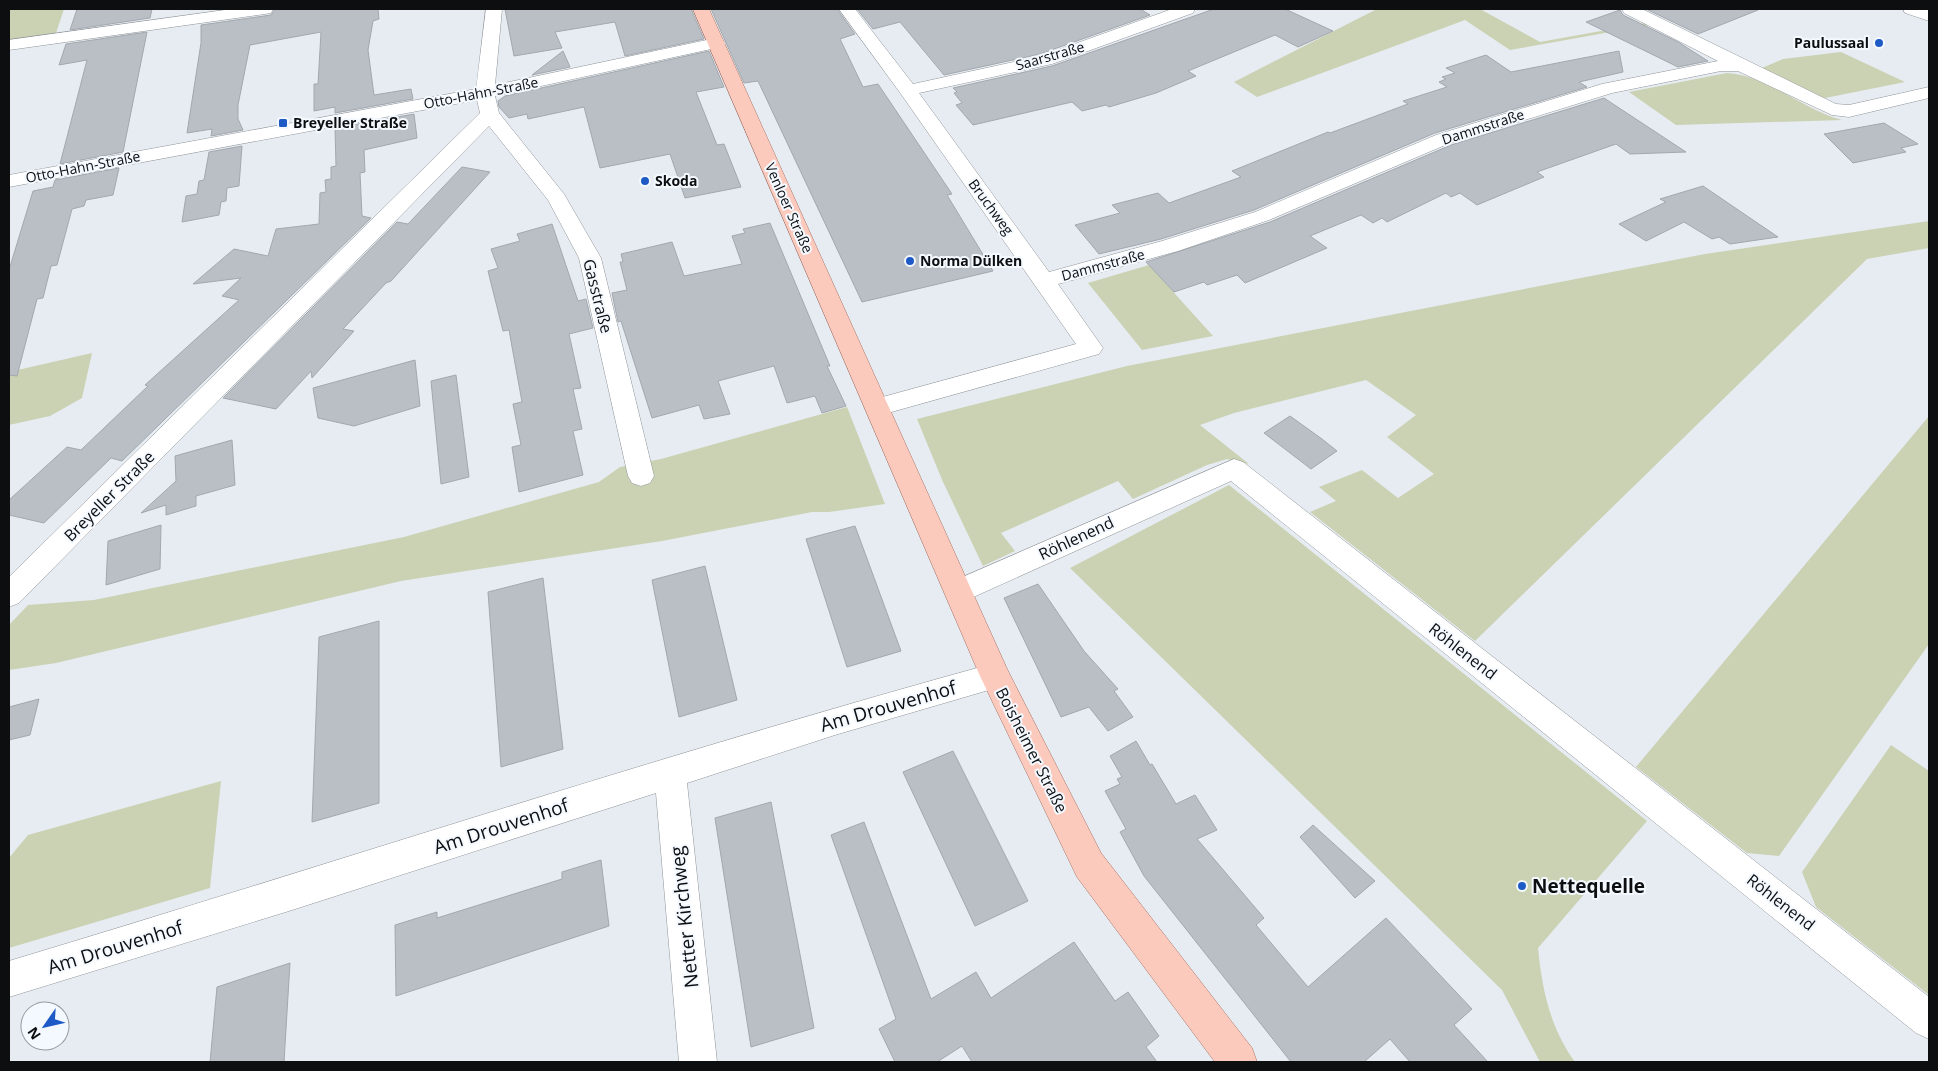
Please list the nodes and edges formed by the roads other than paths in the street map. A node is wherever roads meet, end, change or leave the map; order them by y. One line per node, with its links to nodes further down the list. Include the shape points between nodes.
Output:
1 (265, 9): 10 (street)
2 (494, 9): 14 (street)
3 (701, 9): 9 (main road, Venloer Straße)
4 (846, 9): 12 (street, Bruchweg)
5 (1187, 9): 12 (street, Saarstraße, via 1046,60)
6 (1630, 9): 11 (street)
7 (1911, 9): 8 (street)
8 (1929, 16)
9 (716, 43): 14 (street, Otto-Hahn-Straße); 17 (main road, Venloer Straße)
10 (9, 45)
11 (1741, 66): 13 (street, Dammstraße, via 1832,109 1849,111); 16 (street, Dammstraße, via 1721,66 1608,88 1442,139 1262,216)
12 (908, 90): 16 (street, Bruchweg)
13 (1929, 93)
14 (488, 104): 15 (street, Otto-Hahn-Straße); 18 (street, Gasstraße, via 557,198 590,258); 20 (street, Breyeller Straße)
15 (9, 181)
16 (1044, 281): 17 (street, Bruchweg, via 1092,348)
17 (877, 407): 19 (main road, Boisheimer Straße)
18 (641, 476)
19 (959, 591): 21 (main road, Boisheimer Straße); 24 (street, Röhlenend, via 1234,469)
20 (9, 595)
21 (995, 676): 22 (street, Am Drouvenhof, via 835,720); 26 (main road, Boisheimer Straße, via 1089,865)
22 (670, 772): 23 (street, Am Drouvenhof, via 289,894); 25 (street, Netter Kirchweg)
23 (9, 979)
24 (1929, 1020)
25 (698, 1062)
26 (1238, 1062)

